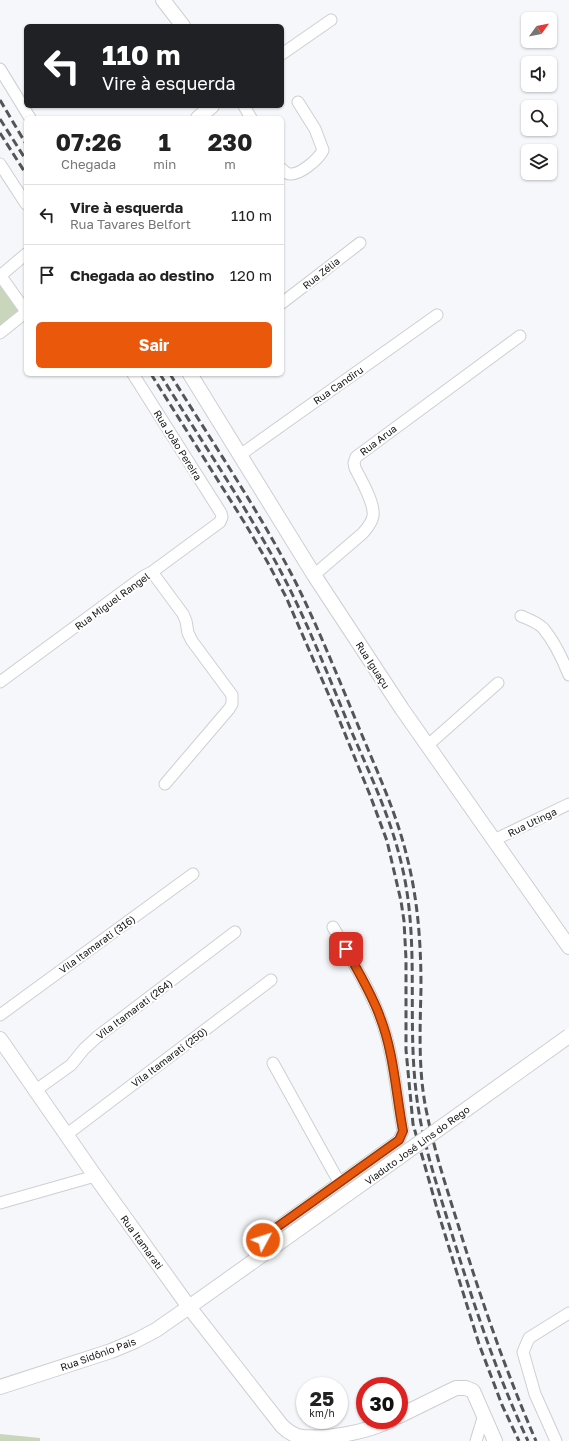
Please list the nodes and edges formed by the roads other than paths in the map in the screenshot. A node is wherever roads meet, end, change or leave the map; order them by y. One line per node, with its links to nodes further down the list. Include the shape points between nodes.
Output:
1 (163, 0): 3 (main road)
2 (331, 20): 4 (street)
3 (181, 24)
4 (284, 53)
5 (0, 69): 8 (street)
6 (298, 102): 11 (street, via 315,129 323,150 317,159 301,172 290,174)
7 (210, 108): 9 (main road)
8 (29, 116)
9 (200, 116)
10 (0, 164): 12 (street)
11 (284, 170)
12 (24, 201)
13 (360, 243): 16 (street, Rua Zélia)
14 (24, 256): 15 (street)
15 (0, 275): 17 (street)
16 (284, 301)
17 (24, 309)
18 (24, 314): 20 (street)
19 (436, 315): 24 (street, Rua Candiru)
20 (0, 333)
21 (520, 336): 27 (street, Rua Arua, via 356,457 355,468 372,504 373,517 363,533)
22 (134, 376): 25 (street, Rua João Pereira)
23 (191, 376): 24 (main road, Rua Iguaçu)
24 (240, 455): 27 (main road, Rua Iguaçu)
25 (222, 517): 26 (street, Rua Miguel Rangel, via 220,522)
26 (152, 572): 30 (street, Rua Miguel Rangel); 33 (street, via 183,614 192,641 233,699 229,709)
27 (314, 575): 32 (main road, Rua Iguaçu)
28 (521, 616): 29 (street, via 542,628)
29 (569, 675)
30 (0, 682)
31 (498, 683): 32 (street)
32 (427, 746): 35 (main road, Rua Iguaçu)
33 (165, 784)
34 (569, 804): 35 (street, Rua Utinga)
35 (494, 840): 39 (main road, Rua Iguaçu)
36 (194, 874): 41 (street, Vila Itamarati (316))
37 (333, 927): 48 (street, via 374,1001 385,1031 403,1131 399,1140)
38 (235, 932): 45 (street, Vila Itamarati (264), via 97,1037 71,1065)
39 (569, 947)
40 (271, 980): 46 (street, Vila Itamarati (250))
41 (0, 1015)
42 (569, 1036): 50 (main road, Viaduto José Lins do Rego, bridge)
43 (0, 1039): 45 (main road, Rua Itamarati)
44 (273, 1063): 48 (street)
45 (36, 1090): 46 (main road, Rua Itamarati)
46 (66, 1135): 47 (main road, Rua Itamarati)
47 (95, 1176): 49 (street); 51 (main road, Rua Itamarati)
48 (339, 1182): 50 (street, via 264,1237 261,1244)
49 (0, 1203)
50 (269, 1251): 51 (main road, Viaduto José Lins do Rego)
51 (190, 1307): 53 (main road, Rua Sidônio Pais, via 135,1341); 57 (main road, Rua Itamarati, via 282,1426)
52 (569, 1313): 60 (street, via 528,1338 523,1352 534,1394)
53 (0, 1387)
54 (408, 1412): 55 (main road, via 461,1387 472,1392)
55 (484, 1415): 58 (street); 59 (main road)
56 (369, 1429): 57 (main road, via 332,1437)
57 (295, 1438)
58 (476, 1441)
59 (495, 1441)
60 (556, 1441)

